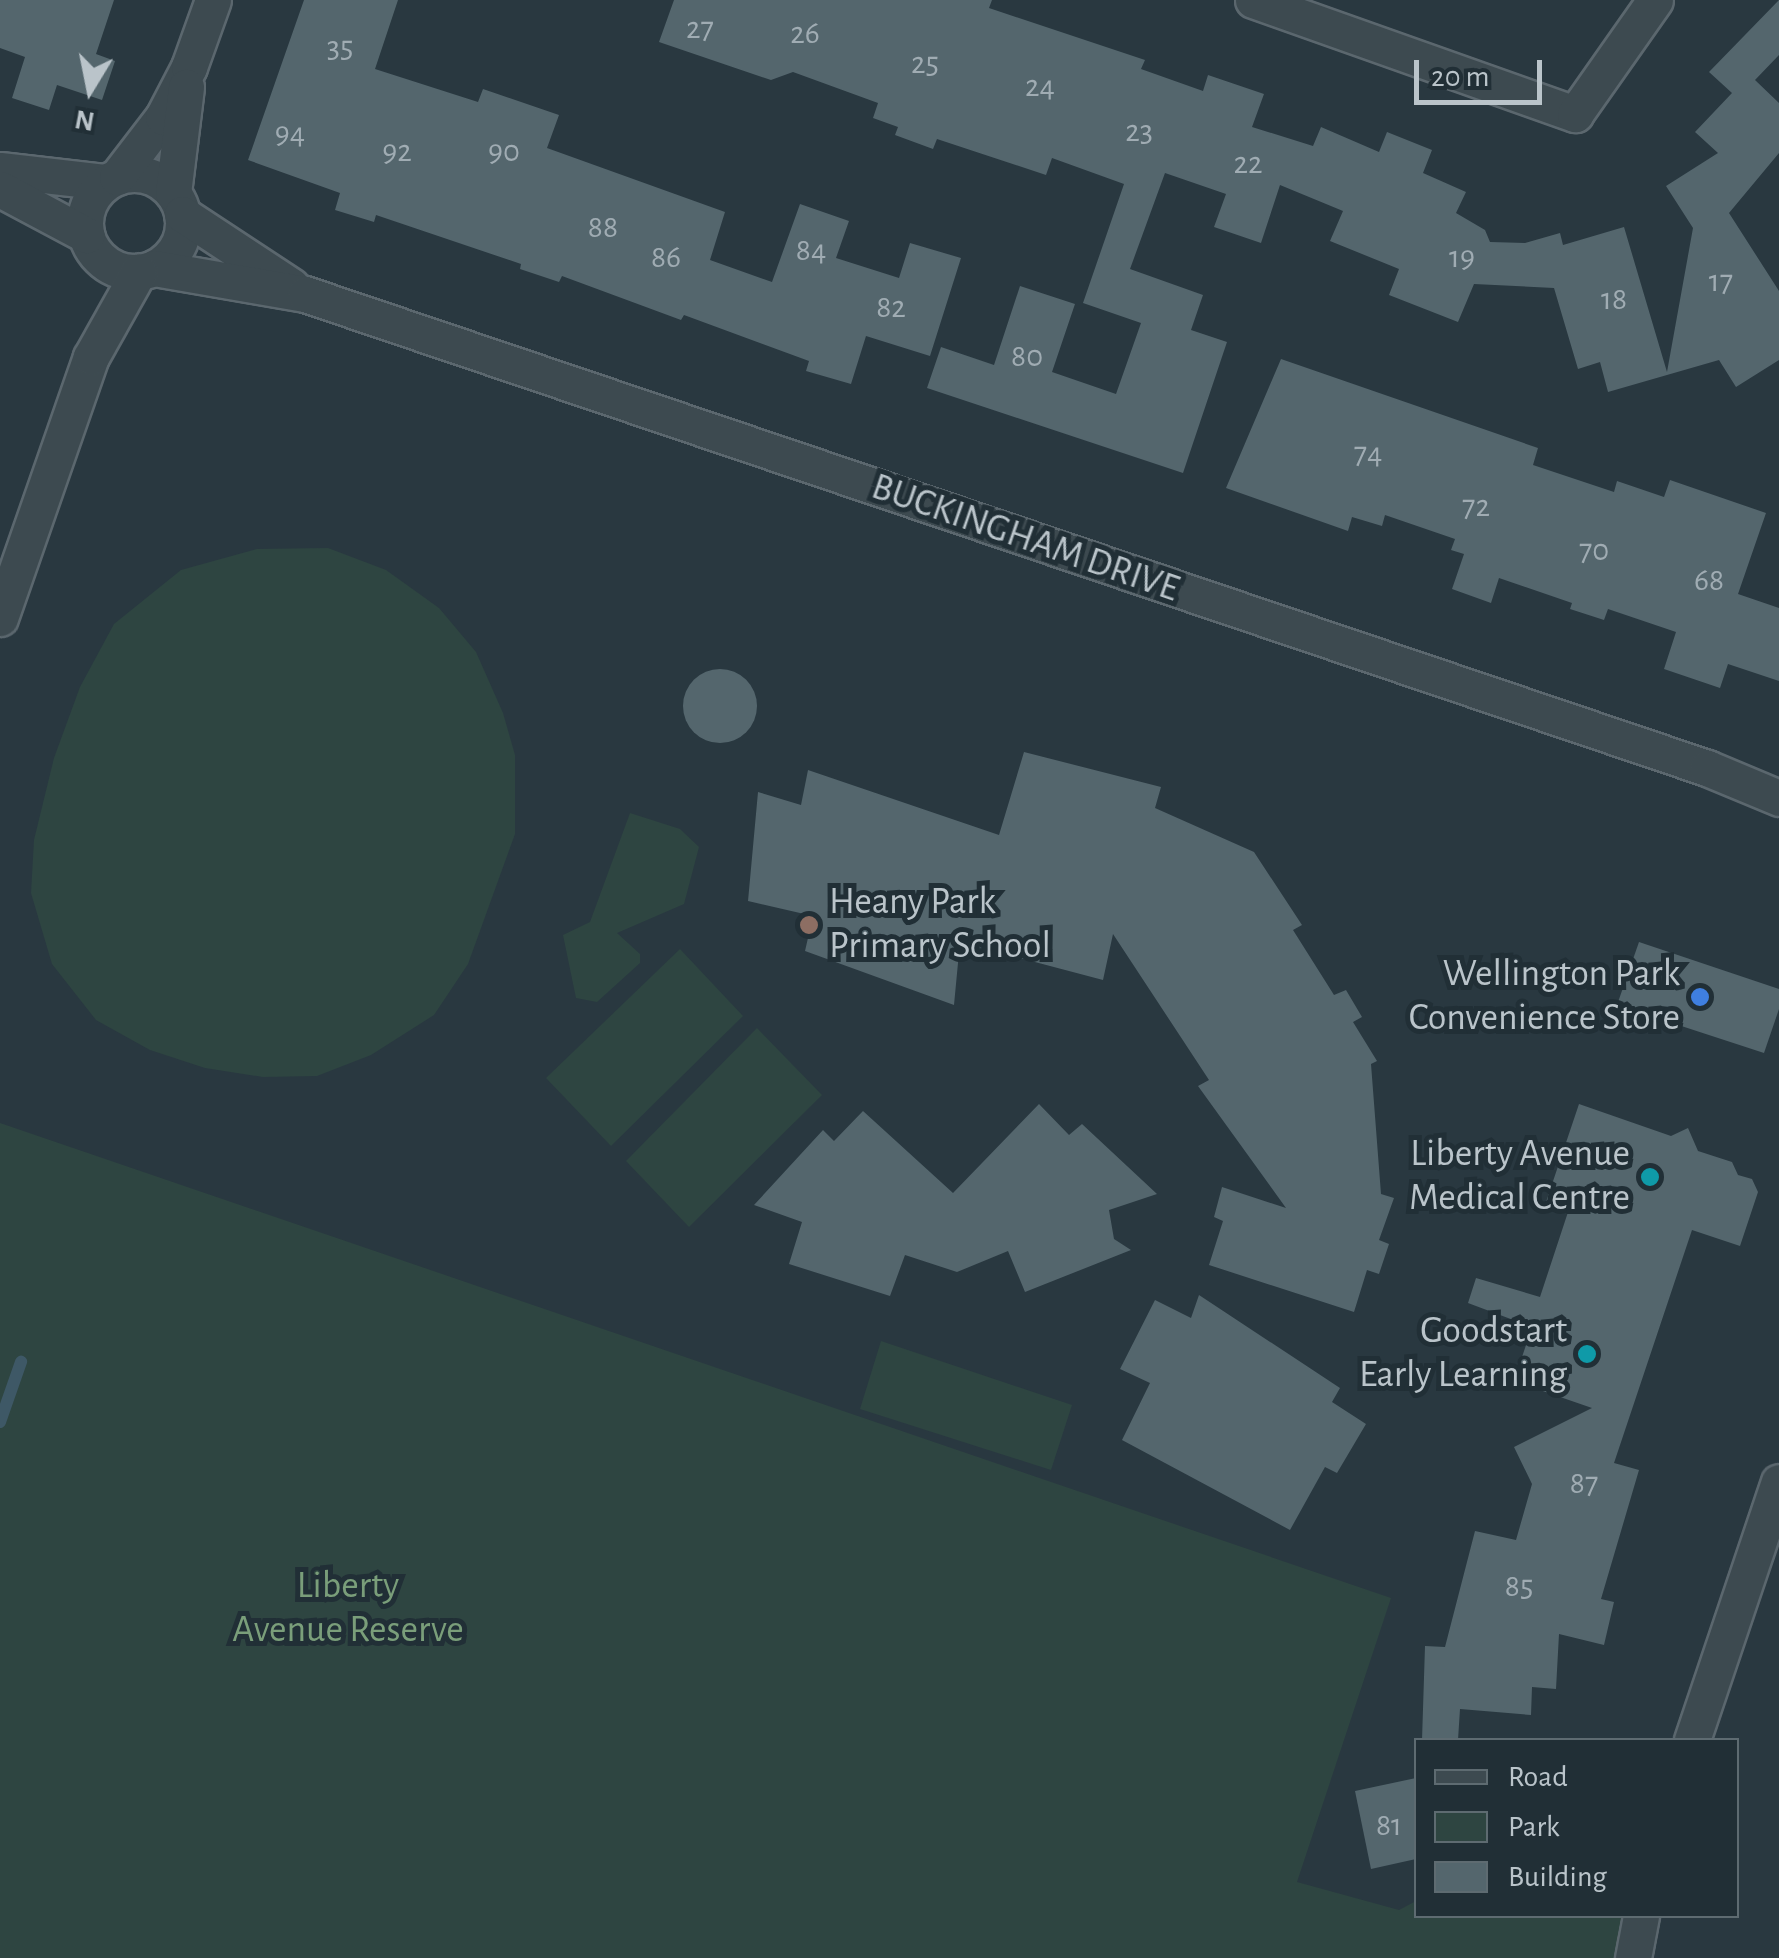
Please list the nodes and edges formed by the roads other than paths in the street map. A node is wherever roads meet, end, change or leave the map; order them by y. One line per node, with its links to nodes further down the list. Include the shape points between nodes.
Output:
1 (213, 0): 4 (street)
2 (1253, 0): 3 (street, via 1575,114)
3 (1655, 0)
4 (190, 67): 6 (street, via 163,117); 8 (street)
5 (0, 170): 6 (street)
6 (112, 180): 8 (street, via 148,176); 9 (street, via 88,206)
7 (0, 189): 9 (street, via 48,210)
8 (177, 204): 10 (street, via 180,240); 11 (street, BUCKINGHAM DRIVE)
9 (94, 248): 10 (street, via 113,268); 12 (street)
10 (146, 270): 11 (street, BUCKINGHAM DRIVE); 12 (street)
11 (305, 294): 14 (street, BUCKINGHAM DRIVE)
12 (92, 356): 13 (street)
13 (0, 618)
14 (1762, 785): 15 (street, BUCKINGHAM DRIVE)
15 (1779, 798)
16 (1779, 1482): 17 (street)
17 (1693, 1738)
18 (1641, 1918): 19 (street)
19 (1634, 1958)

